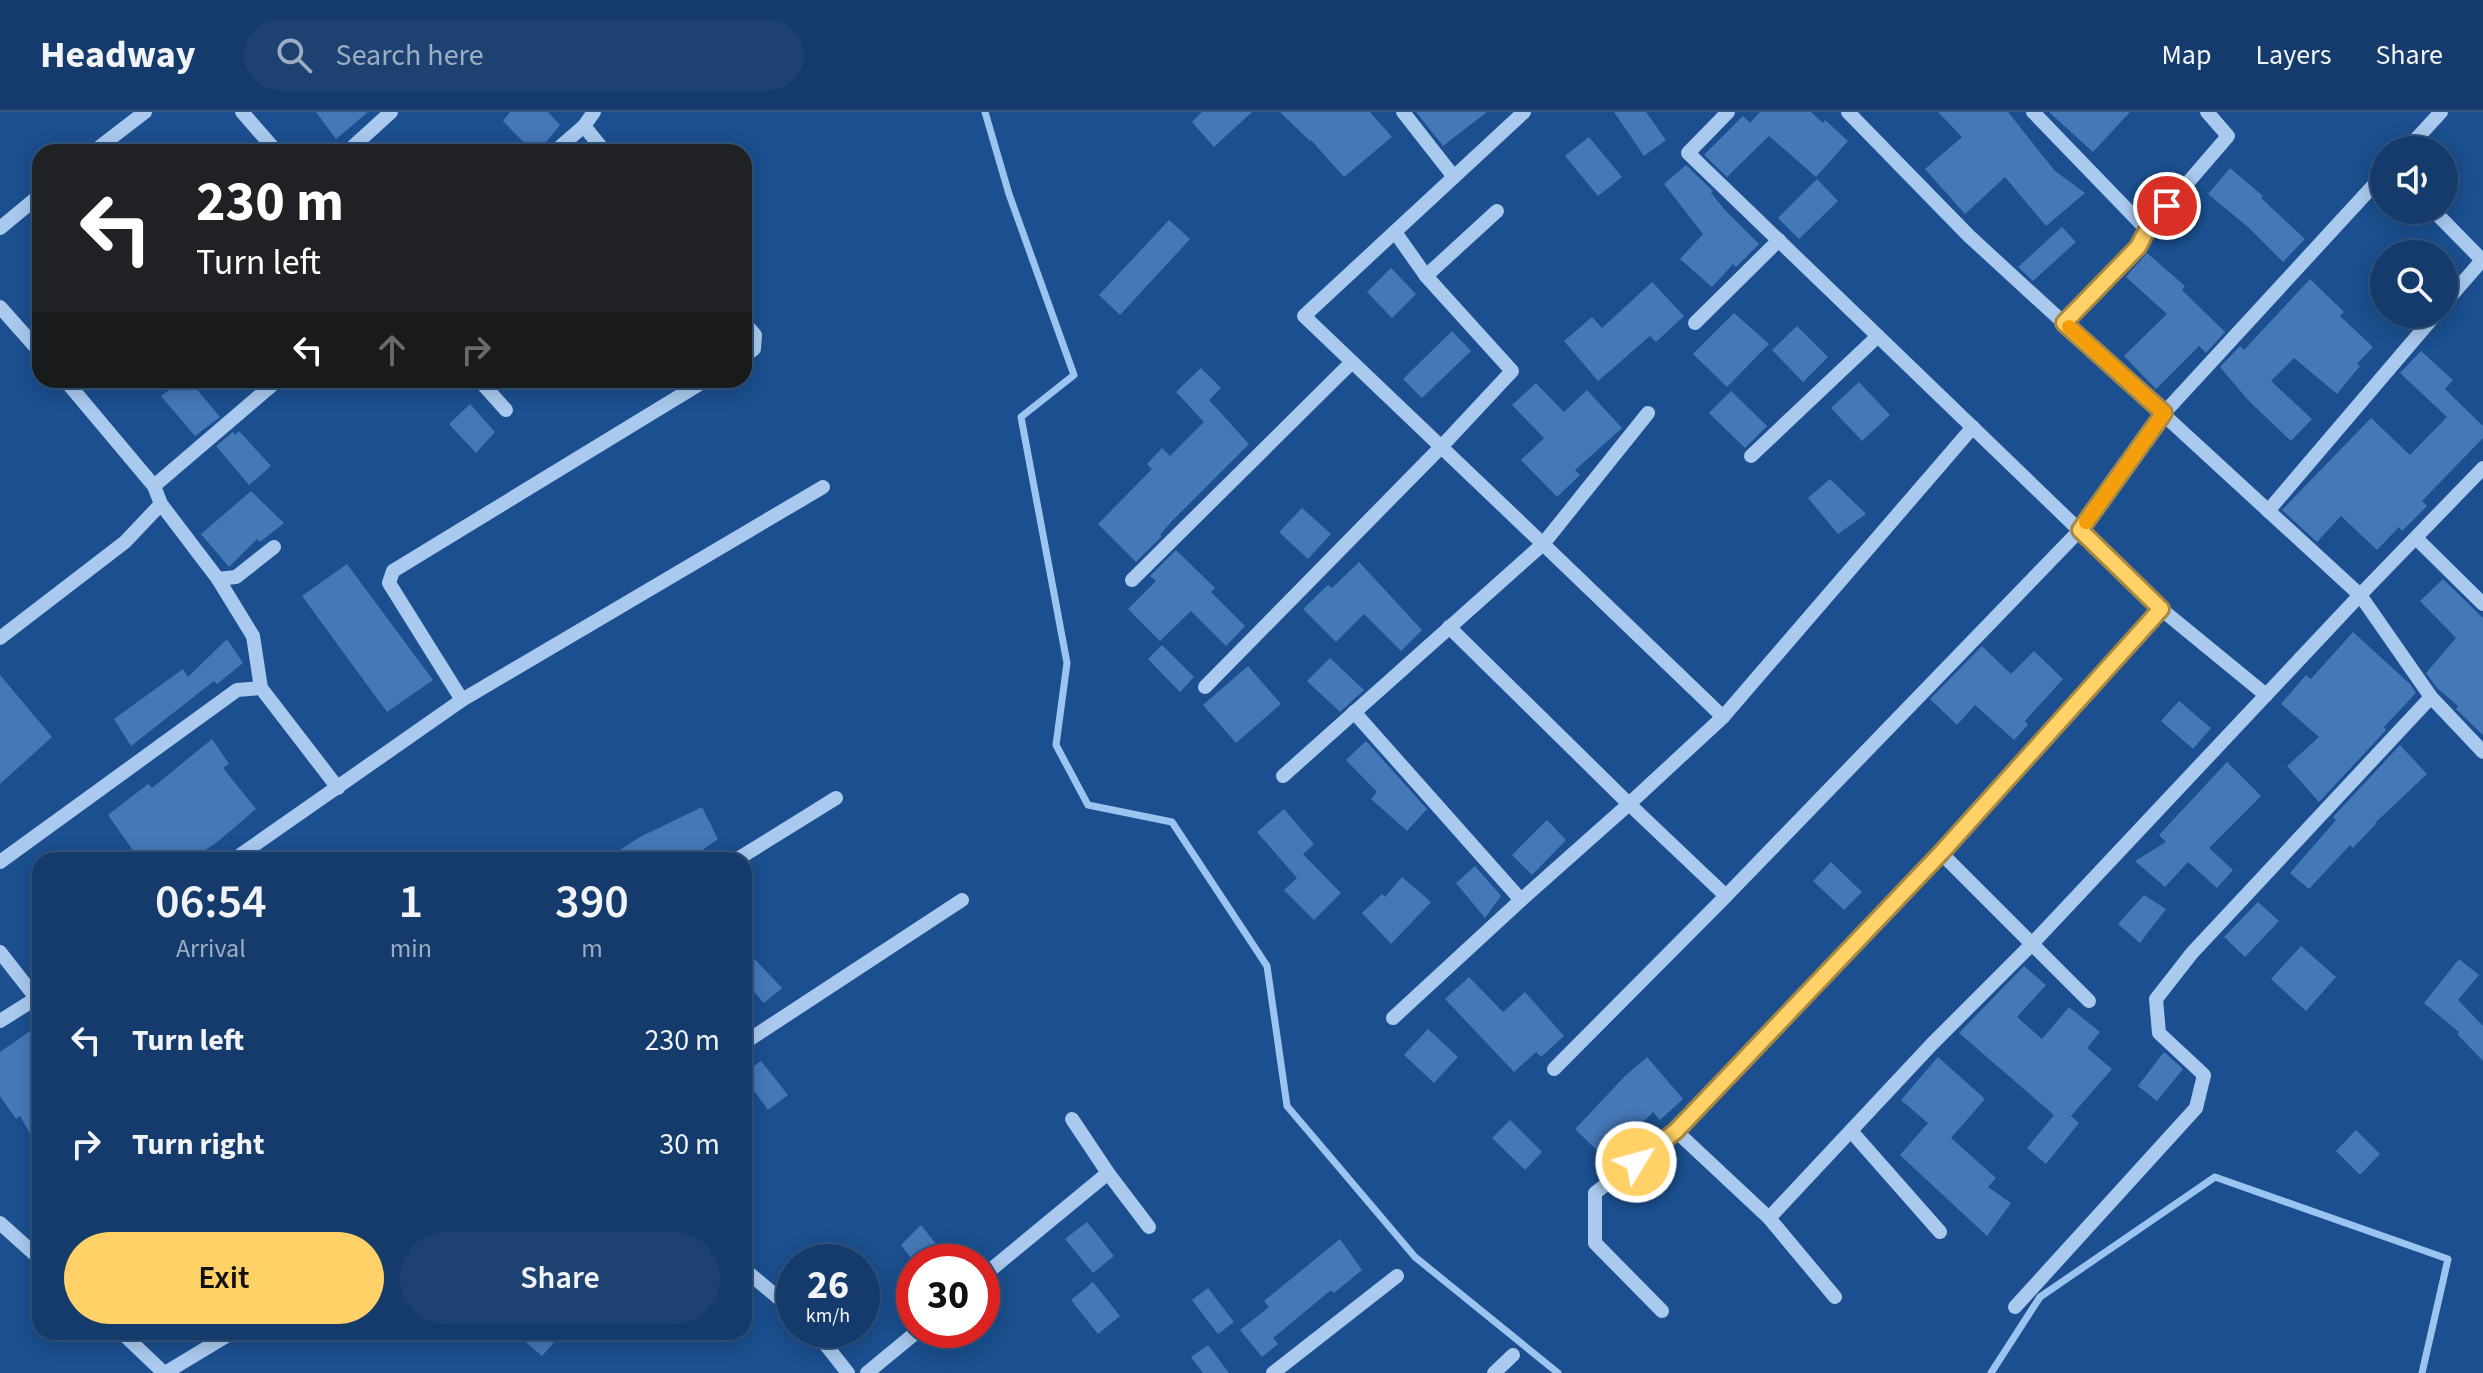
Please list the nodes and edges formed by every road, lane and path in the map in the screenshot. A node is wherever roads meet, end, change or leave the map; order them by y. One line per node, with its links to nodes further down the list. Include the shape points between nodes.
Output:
1 (145, 112): 14 (street)
2 (242, 112): 15 (street)
3 (391, 112): 16 (street)
4 (594, 112): 12 (street)
5 (1403, 112): 19 (street)
6 (1524, 112): 19 (street)
7 (1728, 112): 27 (street, via 1688,153)
8 (1848, 112): 33 (street, via 1969,236)
9 (2033, 112): 25 (street)
10 (2207, 112): 25 (street, via 2228,136)
11 (2441, 112): 13 (street)
12 (584, 126): 17 (street); 18 (street)
13 (2419, 136)
14 (103, 144)
15 (270, 144)
16 (356, 144)
17 (563, 144)
18 (599, 144)
19 (1454, 177): 26 (street)
20 (2370, 189): 46 (street)
21 (32, 202): 24 (street)
22 (1497, 211): 29 (street)
23 (2447, 224): 28 (street)
24 (0, 228)
25 (2147, 230): 33 (street, via 2138,247)
26 (1395, 232): 29 (street); 39 (street, via 1304,316)
27 (1779, 240): 32 (street); 36 (street)
28 (2483, 259): 30 (street)
29 (1426, 276): 48 (street, via 1512,371)
30 (2458, 288)
31 (0, 307): 37 (street)
32 (1695, 323)
33 (2064, 323): 46 (street)
34 (2424, 328): 54 (street)
35 (752, 331): 38 (street)
36 (1878, 336): 47 (street); 49 (street)
37 (32, 343)
38 (752, 350)
39 (1352, 362): 48 (street); 60 (street)
40 (72, 388): 51 (street)
41 (269, 388): 51 (street)
42 (486, 388): 44 (street)
43 (693, 388): 70 (street, via 393,571 389,583)
44 (506, 410)
45 (1648, 413): 57 (street)
46 (2164, 413): 54 (street); 55 (street)
47 (1973, 427): 55 (street); 72 (street)
48 (1442, 446): 57 (street); 66 (street)
49 (1751, 456)
50 (2483, 468): 56 (street)
51 (154, 486): 53 (street)
52 (823, 487): 70 (street)
53 (161, 504): 59 (street); 65 (street, via 125,542)
54 (2268, 511): 61 (street)
55 (2080, 530): 63 (street); 82 (street)
56 (2417, 539): 61 (street); 62 (street)
57 (1543, 544): 64 (street); 72 (street)
58 (274, 547): 59 (street, via 236,577)
59 (218, 579): 67 (street, via 253,636)
60 (1132, 580)
61 (2360, 595): 68 (street); 69 (street)
62 (2483, 604)
63 (2161, 609): 68 (street); 80 (street)
64 (1449, 627): 71 (street); 77 (street)
65 (0, 638)
66 (1205, 687)
67 (261, 688): 75 (street); 81 (street, via 237,690)
68 (2266, 695): 85 (street)
69 (2431, 697): 73 (street); 108 (street, via 2192,953 2156,999 2159,1033 2204,1075 2196,1108)
70 (462, 700): 75 (street)
71 (1354, 712): 74 (street); 84 (street)
72 (1723, 717): 77 (street)
73 (2483, 752)
74 (1283, 776)
75 (338, 788): 78 (street)
76 (836, 798): 79 (street)
77 (1629, 804): 82 (street); 84 (street)
78 (245, 852)
79 (749, 852)
80 (1941, 853): 85 (street); 95 (street)
81 (0, 862)
82 (1726, 896): 93 (street)
83 (962, 900): 92 (street)
84 (1521, 900): 90 (street)
85 (2031, 945): 89 (street); 96 (street)
86 (0, 952): 87 (street)
87 (32, 990)
88 (32, 1001): 91 (street)
89 (2089, 1001)
90 (1393, 1018)
91 (0, 1021)
92 (752, 1038)
93 (1554, 1069)
94 (1072, 1119): 97 (street)
95 (1676, 1131): 98 (street); 109 (street, via 1595,1193 1595,1243)
96 (1851, 1131): 98 (street); 101 (street)
97 (1108, 1173): 100 (street); 103 (street)
98 (1769, 1218): 107 (street)
99 (0, 1223): 102 (street)
100 (1149, 1227)
101 (1940, 1232)
102 (32, 1252)
103 (1000, 1262)
104 (752, 1276): 106 (street)
105 (1397, 1276): 118 (street)
106 (776, 1296)
107 (1835, 1297)
108 (2015, 1307)
109 (1662, 1311)
110 (130, 1340): 115 (street)
111 (220, 1340): 115 (street)
112 (828, 1348): 116 (street)
113 (897, 1348): 117 (street)
114 (1513, 1355): 119 (street)
115 (165, 1373)
116 (848, 1373)
117 (867, 1373)
118 (1273, 1373)
119 (1494, 1373)

